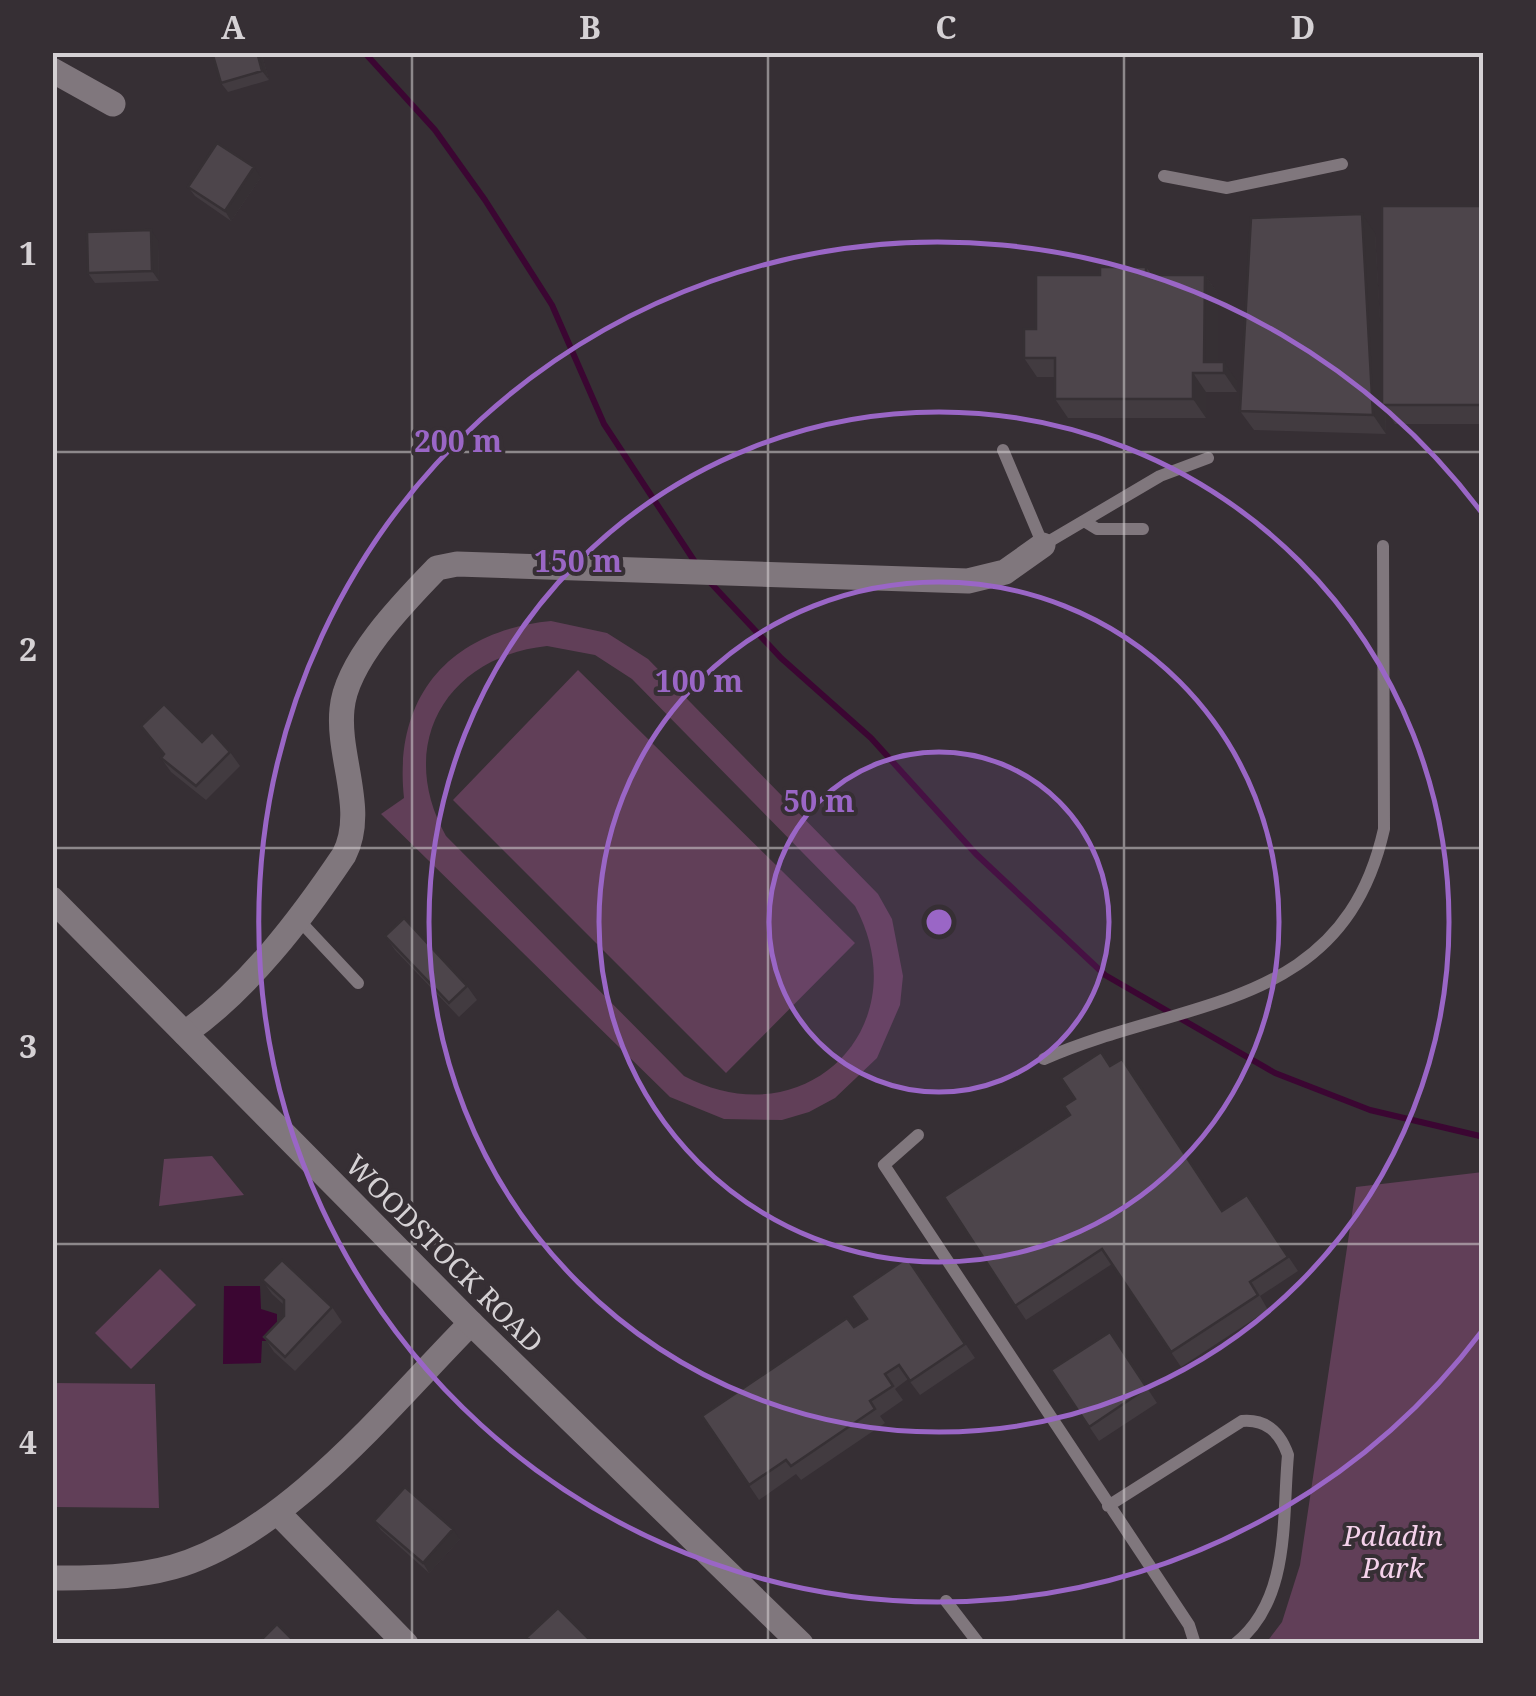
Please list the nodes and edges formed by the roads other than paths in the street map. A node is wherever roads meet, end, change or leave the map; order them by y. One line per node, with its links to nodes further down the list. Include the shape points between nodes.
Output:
1 (52, 70): 2 (street)
2 (113, 104)
3 (1342, 164): 4 (lane, via 1228,188)
4 (1164, 176)
5 (1003, 450): 9 (lane)
6 (1208, 458): 7 (lane, via 1160,476)
7 (1084, 520): 8 (lane, via 1098,529); 9 (lane)
8 (1143, 529)
9 (1043, 545): 12 (street, via 1006,572 968,580 438,568 347,683 341,711 351,841)
10 (1383, 546): 15 (lane, via 1384,828 1374,872 1348,917 1292,971 1242,997)
11 (52, 898): 14 (street, WOODSTOCK ROAD)
12 (298, 918): 13 (lane); 14 (street)
13 (358, 983)
14 (185, 1033): 17 (street, WOODSTOCK ROAD)
15 (1044, 1059)
16 (918, 1135): 18 (lane, via 884,1165)
17 (472, 1323): 19 (street); 23 (street, WOODSTOCK ROAD)
18 (1108, 1506): 25 (lane, via 1190,1625); 26 (lane, via 1242,1420 1268,1425 1282,1440 1288,1454 1278,1577 1256,1628)
19 (278, 1513): 20 (street, via 176,1567 118,1578); 22 (street)
20 (52, 1578)
21 (946, 1601): 24 (lane)
22 (406, 1644)
23 (801, 1644)
24 (979, 1644)
25 (1195, 1644)
26 (1236, 1644)

